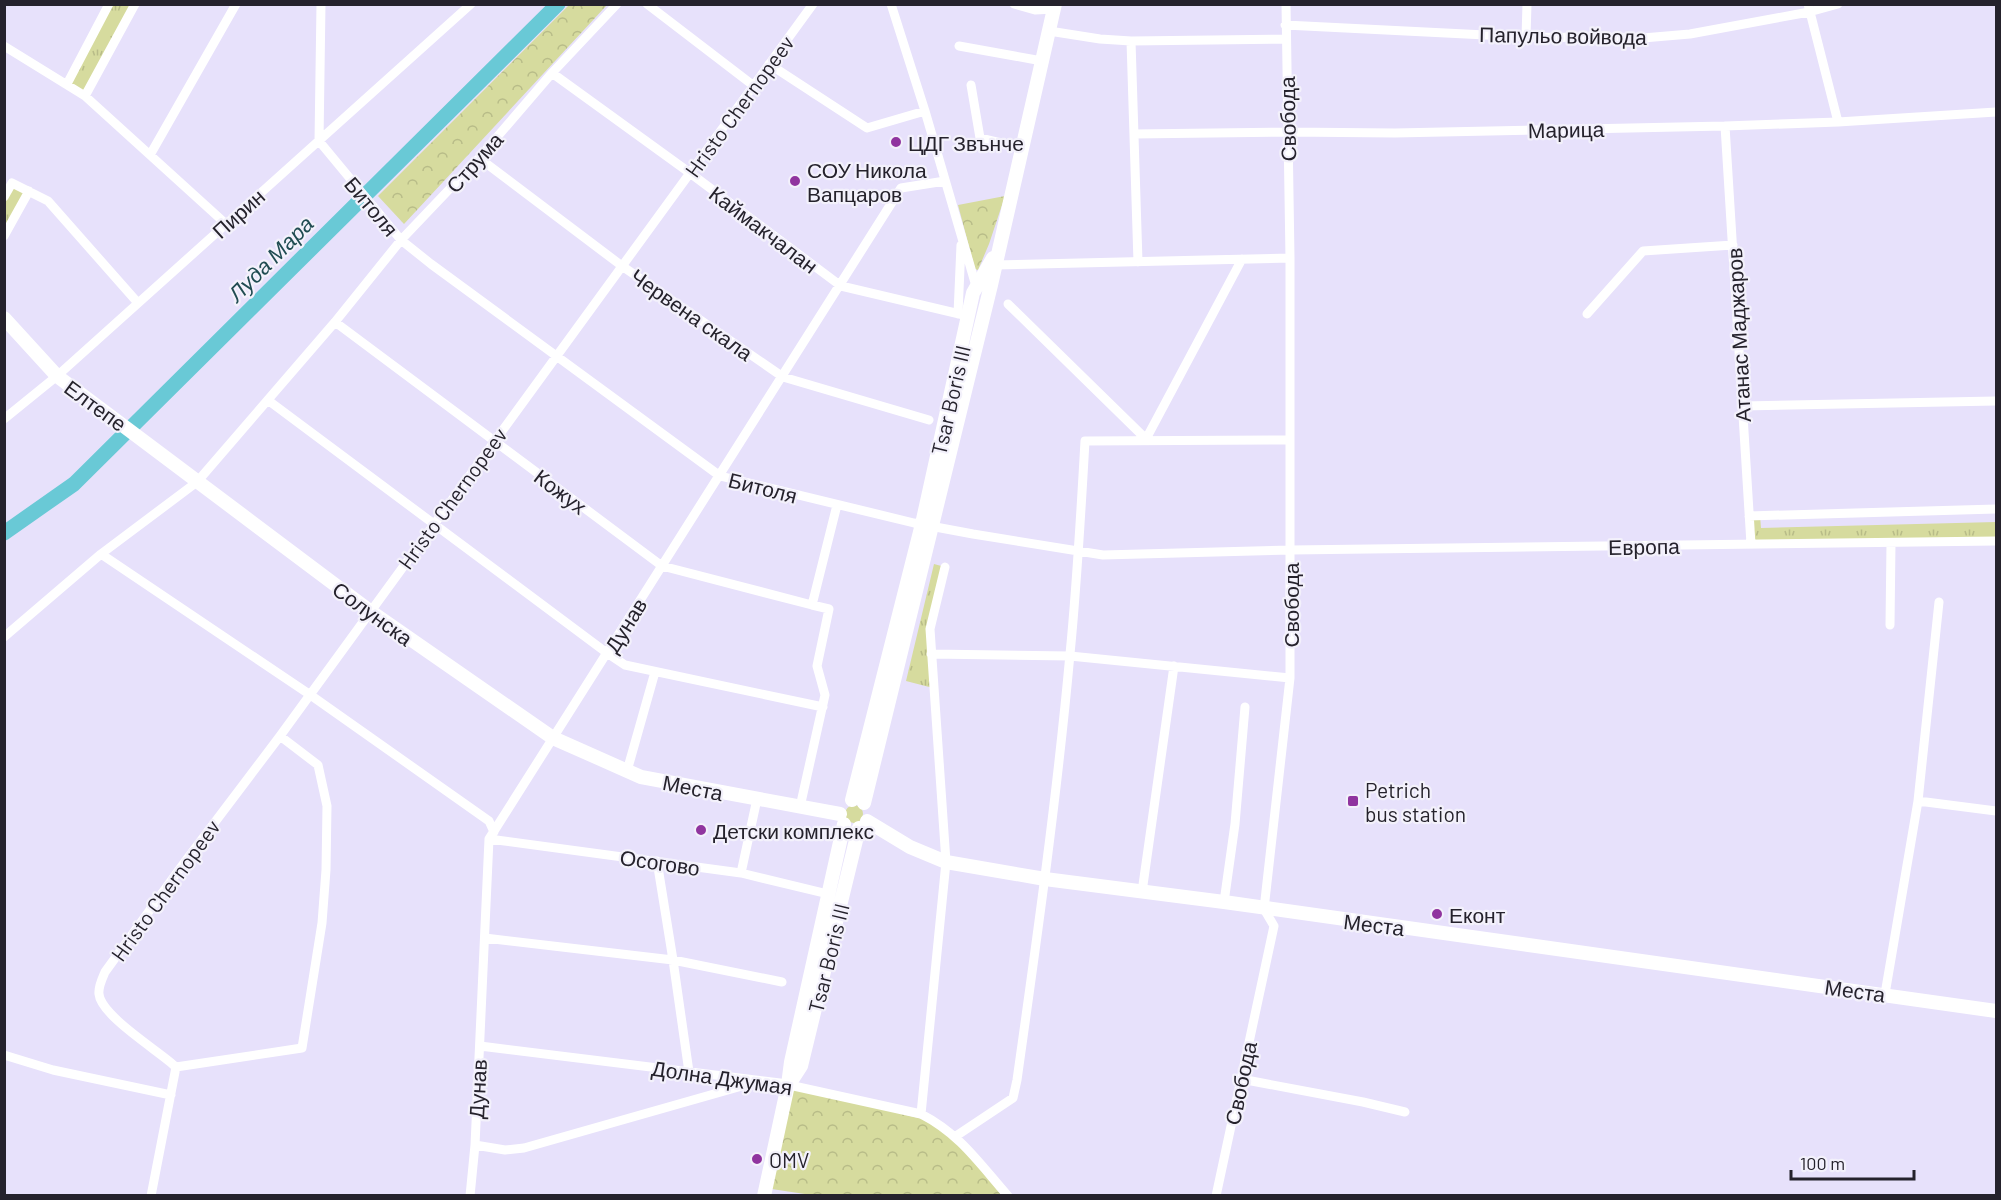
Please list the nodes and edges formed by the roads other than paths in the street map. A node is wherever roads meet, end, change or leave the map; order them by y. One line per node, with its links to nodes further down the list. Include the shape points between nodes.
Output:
1 (110, 4): 26 (street)
2 (135, 4): 29 (street)
3 (236, 4): 38 (street)
4 (321, 4): 36 (street)
5 (471, 4): 36 (street, Пирин)
6 (617, 4): 25 (street, Струма)
7 (646, 4): 28 (street)
8 (813, 4): 24 (street, Hristo Chernopeev)
9 (891, 4): 30 (street, Tsar Boris III)
10 (1014, 4): 14 (street, via 1035,10)
11 (1286, 4): 16 (street, Свобода)
12 (1527, 4): 18 (street)
13 (1838, 4): 15 (street, Папульо войвода)
14 (1055, 7): 17 (main road, Tsar Boris III)
15 (1808, 8): 18 (street, Папульо войвода, via 1690,34 1643,38); 32 (street)
16 (1285, 25): 18 (street, Папульо войвода); 19 (street, Свобода)
17 (1049, 32): 20 (street); 23 (main road, Tsar Boris III)
18 (1526, 37)
19 (1285, 39): 20 (street); 34 (street, Свобода)
20 (1131, 41): 35 (street)
21 (4, 46): 26 (street)
22 (959, 46): 23 (street)
23 (1042, 61): 37 (main road, Tsar Boris III)
24 (770, 64): 28 (street, Hristo Chernopeev); 30 (street, via 867,128)
25 (552, 73): 39 (street, Струма); 40 (street, Каймакчалан)
26 (67, 84): 29 (street)
27 (971, 85): 37 (street, via 980,138)
28 (754, 86): 40 (street, Hristo Chernopeev)
29 (85, 96): 38 (street)
30 (925, 111): 41 (street, Tsar Boris III)
31 (1996, 112): 32 (street, Марица)
32 (1838, 122): 33 (street, Марица)
33 (1725, 126): 34 (street, Марица); 48 (street, Атанас Маджаров)
34 (1287, 132): 35 (street, Марица); 50 (street, Свобода)
35 (1134, 134): 52 (street)
36 (319, 141): 44 (street, Пирин); 47 (street, Битоля)
37 (1022, 148): 49 (main road, Tsar Boris III)
38 (150, 155): 44 (street)
39 (479, 158): 47 (street, Струма); 54 (street, Червена скала)
40 (690, 173): 54 (street, Hristo Chernopeev); 55 (street, Каймакчалан)
41 (945, 180): 46 (street, Tsar Boris III); 55 (street, Дунав, via 901,188)
42 (29, 191): 43 (street, via 12,183); 45 (street); 58 (street, via 48,201)
43 (4, 197)
44 (226, 224): 58 (street, Пирин)
45 (4, 236)
46 (962, 236): 56 (street, Tsar Boris III); 61 (street)
47 (401, 240): 63 (street, Струма); 64 (street, Битоля)
48 (1733, 245): 60 (street, via 1643,251); 69 (street, Атанас Маджаров)
49 (1000, 246): 53 (main road, Tsar Boris III); 56 (main road)
50 (1290, 258): 51 (street); 73 (street, Свобода)
51 (1242, 259): 52 (street); 72 (street)
52 (1138, 262): 53 (street)
53 (995, 265): 57 (main road, Tsar Boris III)
54 (622, 266): 64 (street, Hristo Chernopeev); 66 (street, Червена скала)
55 (841, 286): 61 (street, Каймакчалан); 66 (street, Дунав)
56 (975, 289): 57 (main road); 61 (main road, Tsar Boris III)
57 (988, 297): 81 (main road, Tsar Boris III)
58 (138, 303): 65 (street, Пирин)
59 (1008, 304): 72 (street)
60 (1587, 314)
61 (963, 315): 81 (main road, Tsar Boris III)
62 (4, 318): 65 (main road, Елтепе)
63 (335, 322): 67 (street, Струма); 74 (street, Кожух)
64 (557, 356): 74 (street, Hristo Chernopeev); 75 (street, Битоля)
65 (57, 376): 70 (street, Пирин); 76 (main road, Елтепе)
66 (783, 378): 71 (street, Червена скала); 75 (street, Дунав)
67 (269, 401): 76 (street, Струма); 80 (street)
68 (1996, 401): 69 (street)
69 (1742, 406): 79 (street, Атанас Маджаров)
70 (4, 419)
71 (929, 420)
72 (1146, 439): 73 (street); 86 (street, via 1085,441)
73 (1290, 440): 85 (street, Свобода)
74 (494, 441): 80 (street, Hristo Chernopeev); 88 (street, Кожух)
75 (720, 476): 77 (street, Битоля); 88 (street, Дунав)
76 (197, 482): 87 (street, Струма); 92 (main road, Солунска)
77 (837, 505): 81 (street, Битоля); 91 (street)
78 (1996, 509): 79 (street)
79 (1749, 516): 84 (street, Атанас Маджаров)
80 (434, 523): 92 (street, Hristo Chernopeev); 95 (street)
81 (927, 525): 86 (street, Битоля); 108 (main road, Tsar Boris III)
82 (1996, 541): 83 (street, Европа)
83 (1891, 543): 84 (street, Европа); 93 (street)
84 (1751, 544): 85 (street, Европа)
85 (1291, 550): 86 (street, Битоля, via 1103,555); 100 (street, Свобода)
86 (1079, 552): 97 (street)
87 (101, 554): 94 (street, Струма); 101 (street)
88 (662, 566): 91 (street, Кожух); 95 (street, Дунав)
89 (945, 567): 96 (street, via 930,629)
90 (1939, 603): 109 (street)
91 (812, 605): 102 (street, via 829,609 818,666 825,695)
92 (370, 611): 101 (street, Hristo Chernopeev); 105 (main road, Солунска)
93 (1890, 625)
94 (4, 637)
95 (607, 653): 99 (street, via 625,664); 105 (street, Дунав)
96 (931, 654): 97 (street); 116 (street)
97 (1070, 656): 98 (street); 118 (street)
98 (1174, 666): 100 (street); 119 (street)
99 (655, 672): 102 (street); 106 (street)
100 (1290, 678): 122 (street, Свобода)
101 (309, 694): 104 (street, Hristo Chernopeev); 114 (street, via 489,821)
102 (823, 707): 110 (street)
103 (1245, 707): 121 (street)
104 (280, 736): 130 (street, Hristo Chernopeev, via 100,983 99,995 112,1017); 130 (street, via 318,765 327,806 322,923 302,1048)
105 (553, 738): 106 (main road, Места); 114 (street, Дунав)
106 (627, 771): 107 (main road, Места)
107 (757, 799): 110 (main road, Места); 117 (street)
108 (858, 801): 112 (main road, via 843,805); 113 (main road, via 869,811)
109 (1918, 801): 111 (street); 126 (street)
110 (801, 807): 112 (main road, Места)
111 (1996, 811)
112 (842, 819): 113 (main road, via 852,828); 120 (main road, Tsar Boris III)
113 (863, 824): 116 (main road, Места); 134 (main road, Tsar Boris III, via 801,1066)
114 (491, 835): 115 (street, Осогово); 123 (street, Дунав)
115 (657, 861): 117 (street, Осогово); 124 (street)
116 (946, 862): 118 (main road, Места); 137 (street)
117 (741, 873): 120 (street, Осогово)
118 (1045, 879): 119 (main road, Места); 138 (street, via 1013,1098)
119 (1142, 892): 121 (main road, Места)
120 (828, 894): 134 (main road, Tsar Boris III)
121 (1224, 902): 122 (main road, Места)
122 (1264, 909): 126 (main road, Места); 132 (street, Свобода, via 1274,926)
123 (485, 938): 124 (street); 128 (street, Дунав)
124 (673, 960): 125 (street); 131 (street)
125 (782, 982)
126 (1886, 994): 127 (main road, Места)
127 (1996, 1011)
128 (480, 1046): 131 (street, Долна Джумая); 139 (street, Дунав)
129 (4, 1055): 135 (street, via 53,1070)
130 (176, 1066): 135 (street)
131 (689, 1071): 133 (street, Долна Джумая)
132 (1241, 1079): 136 (street); 144 (street, Свобода)
133 (760, 1081): 134 (street, Долна Джумая); 139 (street, via 524,1148 505,1150)
134 (788, 1085): 137 (street, Долна Джумая); 142 (main road, Tsar Boris III)
135 (171, 1095): 140 (street)
136 (1405, 1112)
137 (921, 1114): 138 (street, Долна Джумая)
138 (956, 1136): 143 (street, Долна Джумая)
139 (475, 1145): 141 (street, Дунав)
140 (151, 1196)
141 (470, 1196)
142 (764, 1196)
143 (1008, 1196)
144 (1216, 1196)

